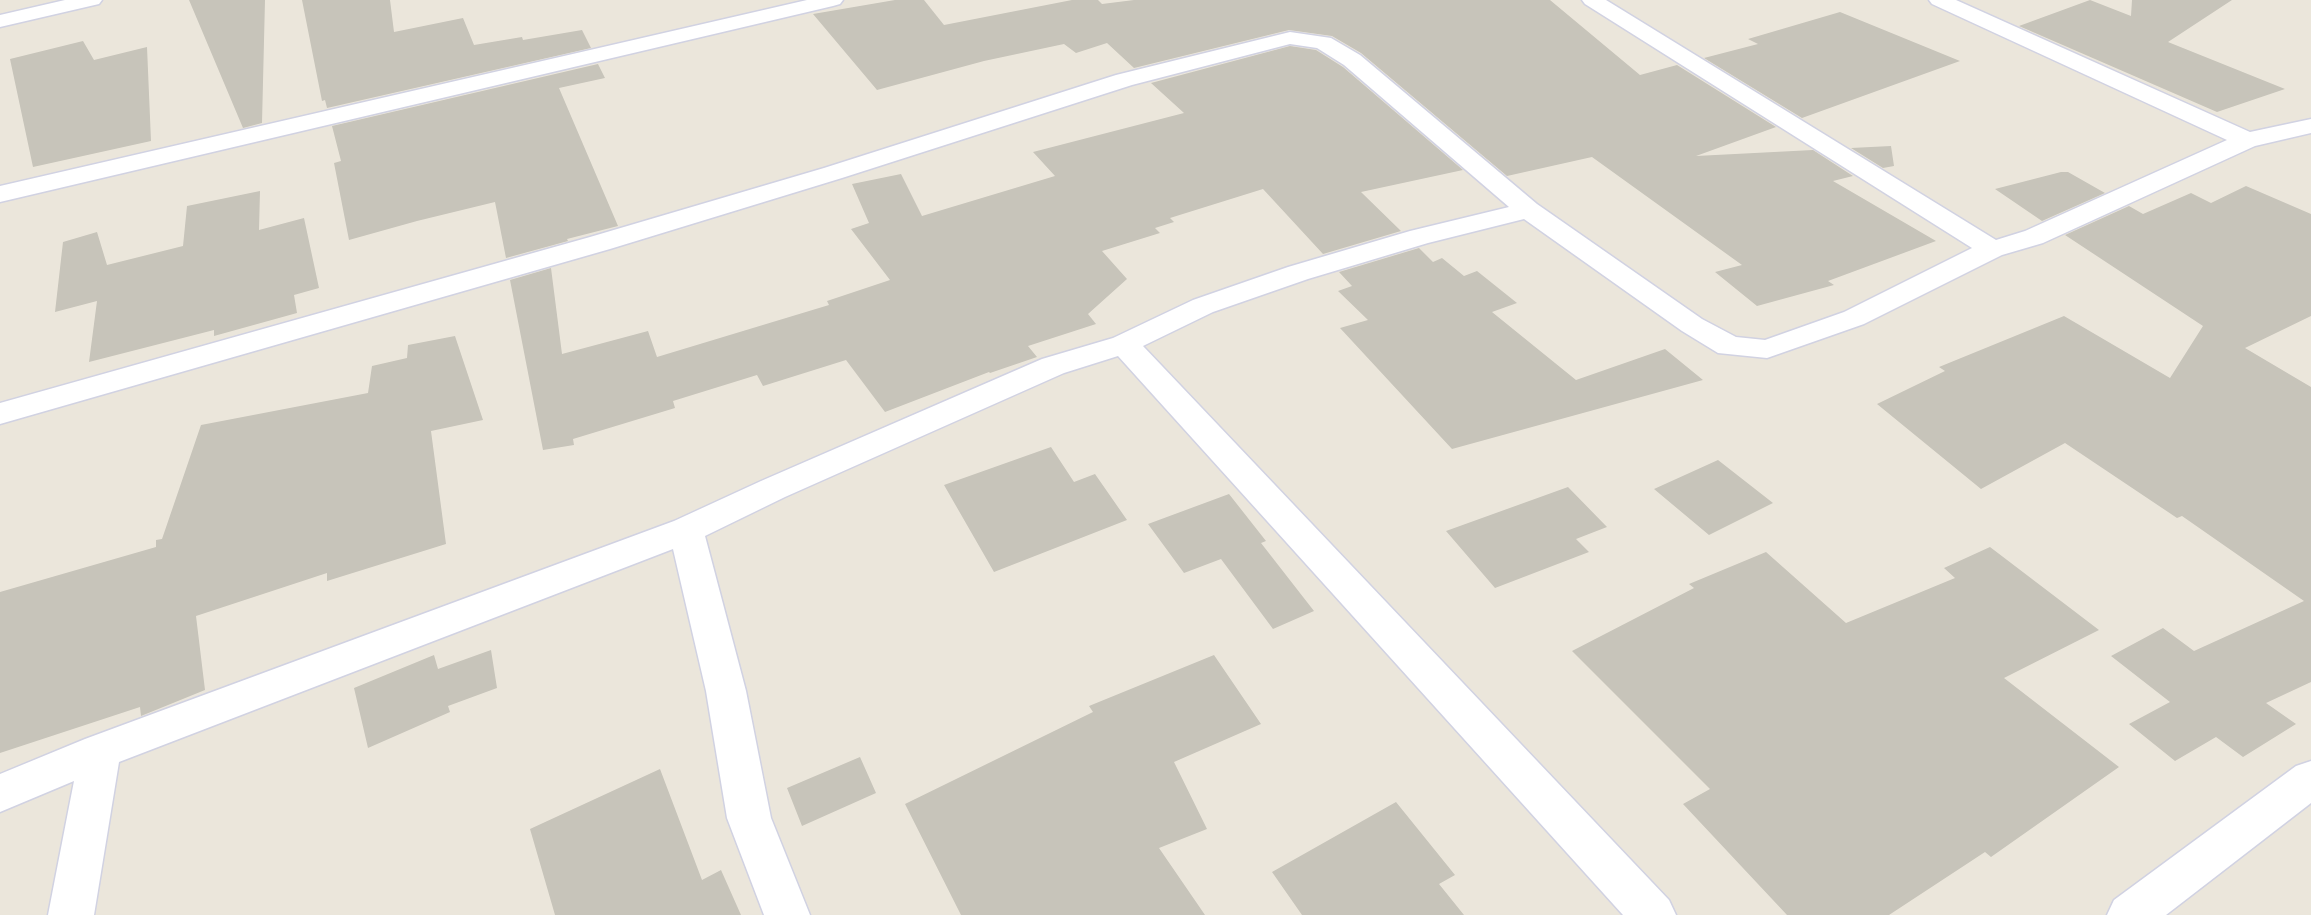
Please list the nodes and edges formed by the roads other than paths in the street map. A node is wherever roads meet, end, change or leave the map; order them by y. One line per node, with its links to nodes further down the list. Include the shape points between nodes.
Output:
1 (92, 0): 5 (street)
2 (833, 0): 8 (street)
3 (1592, 0): 10 (street)
4 (1939, 0): 7 (street)
5 (0, 21)
6 (2311, 126): 7 (street)
7 (2247, 141): 10 (street, via 2034,237)
8 (0, 194)
9 (1528, 210): 10 (street, via 1692,325 1729,346 1767,349 1854,318); 11 (street, via 1298,273 1203,306); 12 (street, via 1352,60 1323,42 1290,38 1124,80 622,237)
10 (1992, 249)
11 (1124, 344): 13 (street, via 1053,366); 19 (street)
12 (0, 414)
13 (686, 530): 14 (street); 18 (street, via 726,691 748,818)
14 (100, 751): 16 (street); 17 (street)
15 (2311, 779): 20 (street)
16 (0, 792)
17 (71, 915)
18 (787, 915)
19 (1653, 915)
20 (2130, 915)

